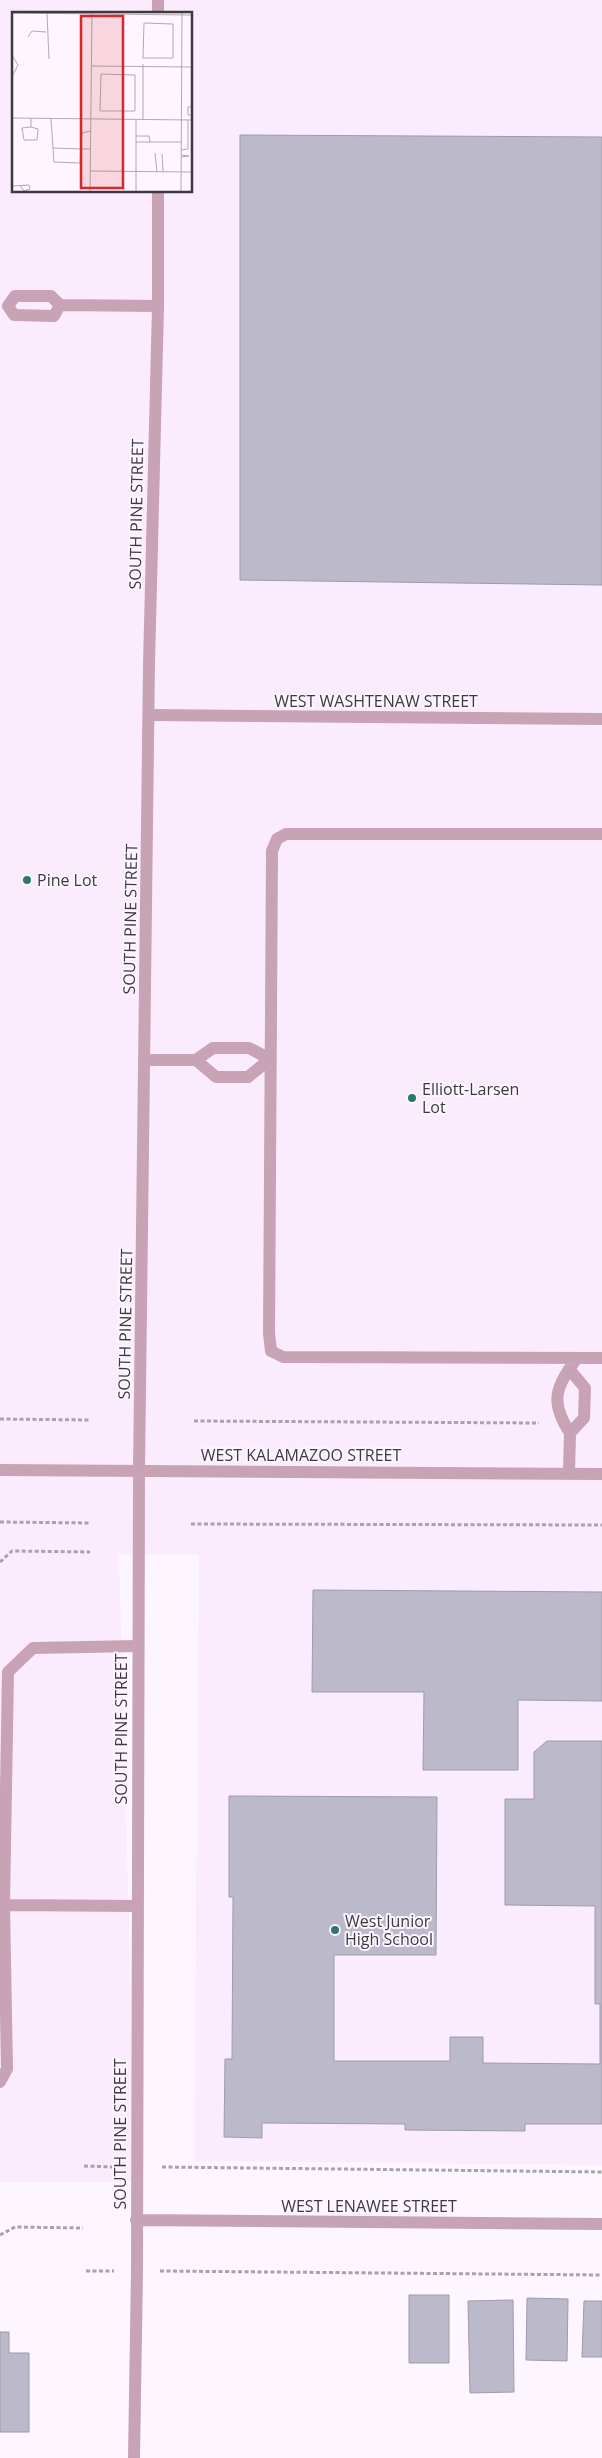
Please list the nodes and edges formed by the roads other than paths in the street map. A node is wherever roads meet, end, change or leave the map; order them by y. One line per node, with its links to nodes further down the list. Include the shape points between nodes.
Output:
1 (158, 192): 4 (street, SOUTH PINE STREET)
2 (60, 305): 3 (street, via 51,296 15,296); 3 (street, via 54,316 14,315); 4 (street)
3 (4, 306)
4 (158, 306): 5 (street, SOUTH PINE STREET)
5 (149, 715): 6 (street, WEST WASHTENAW STREET); 9 (street, SOUTH PINE STREET)
6 (602, 719)
7 (602, 834): 8 (street, via 286,834 277,839 272,851)
8 (270, 1059): 10 (street, via 248,1048 213,1048); 10 (street, via 248,1077 216,1077); 11 (street, via 271,1351 283,1357)
9 (144, 1060): 10 (street); 16 (street, SOUTH PINE STREET)
10 (196, 1060)
11 (577, 1358): 12 (street); 13 (street)
12 (602, 1358)
13 (569, 1369): 14 (street, via 558,1388 558,1415); 14 (street, via 585,1388 584,1418)
14 (566, 1428): 17 (street)
15 (0, 1470): 16 (street, WEST KALAMAZOO STREET)
16 (139, 1470): 17 (street, WEST KALAMAZOO STREET); 19 (street, SOUTH PINE STREET)
17 (569, 1473): 18 (street, WEST KALAMAZOO STREET)
18 (602, 1474)
19 (138, 1646): 20 (street, via 33,1648 8,1672); 21 (street, SOUTH PINE STREET)
20 (2, 1905): 21 (street); 22 (street, via 7,2069)
21 (137, 1906): 23 (street, SOUTH PINE STREET)
22 (0, 2082)
23 (136, 2220): 24 (street, WEST LENAWEE STREET); 25 (street, SOUTH PINE STREET)
24 (602, 2224)
25 (134, 2458)

